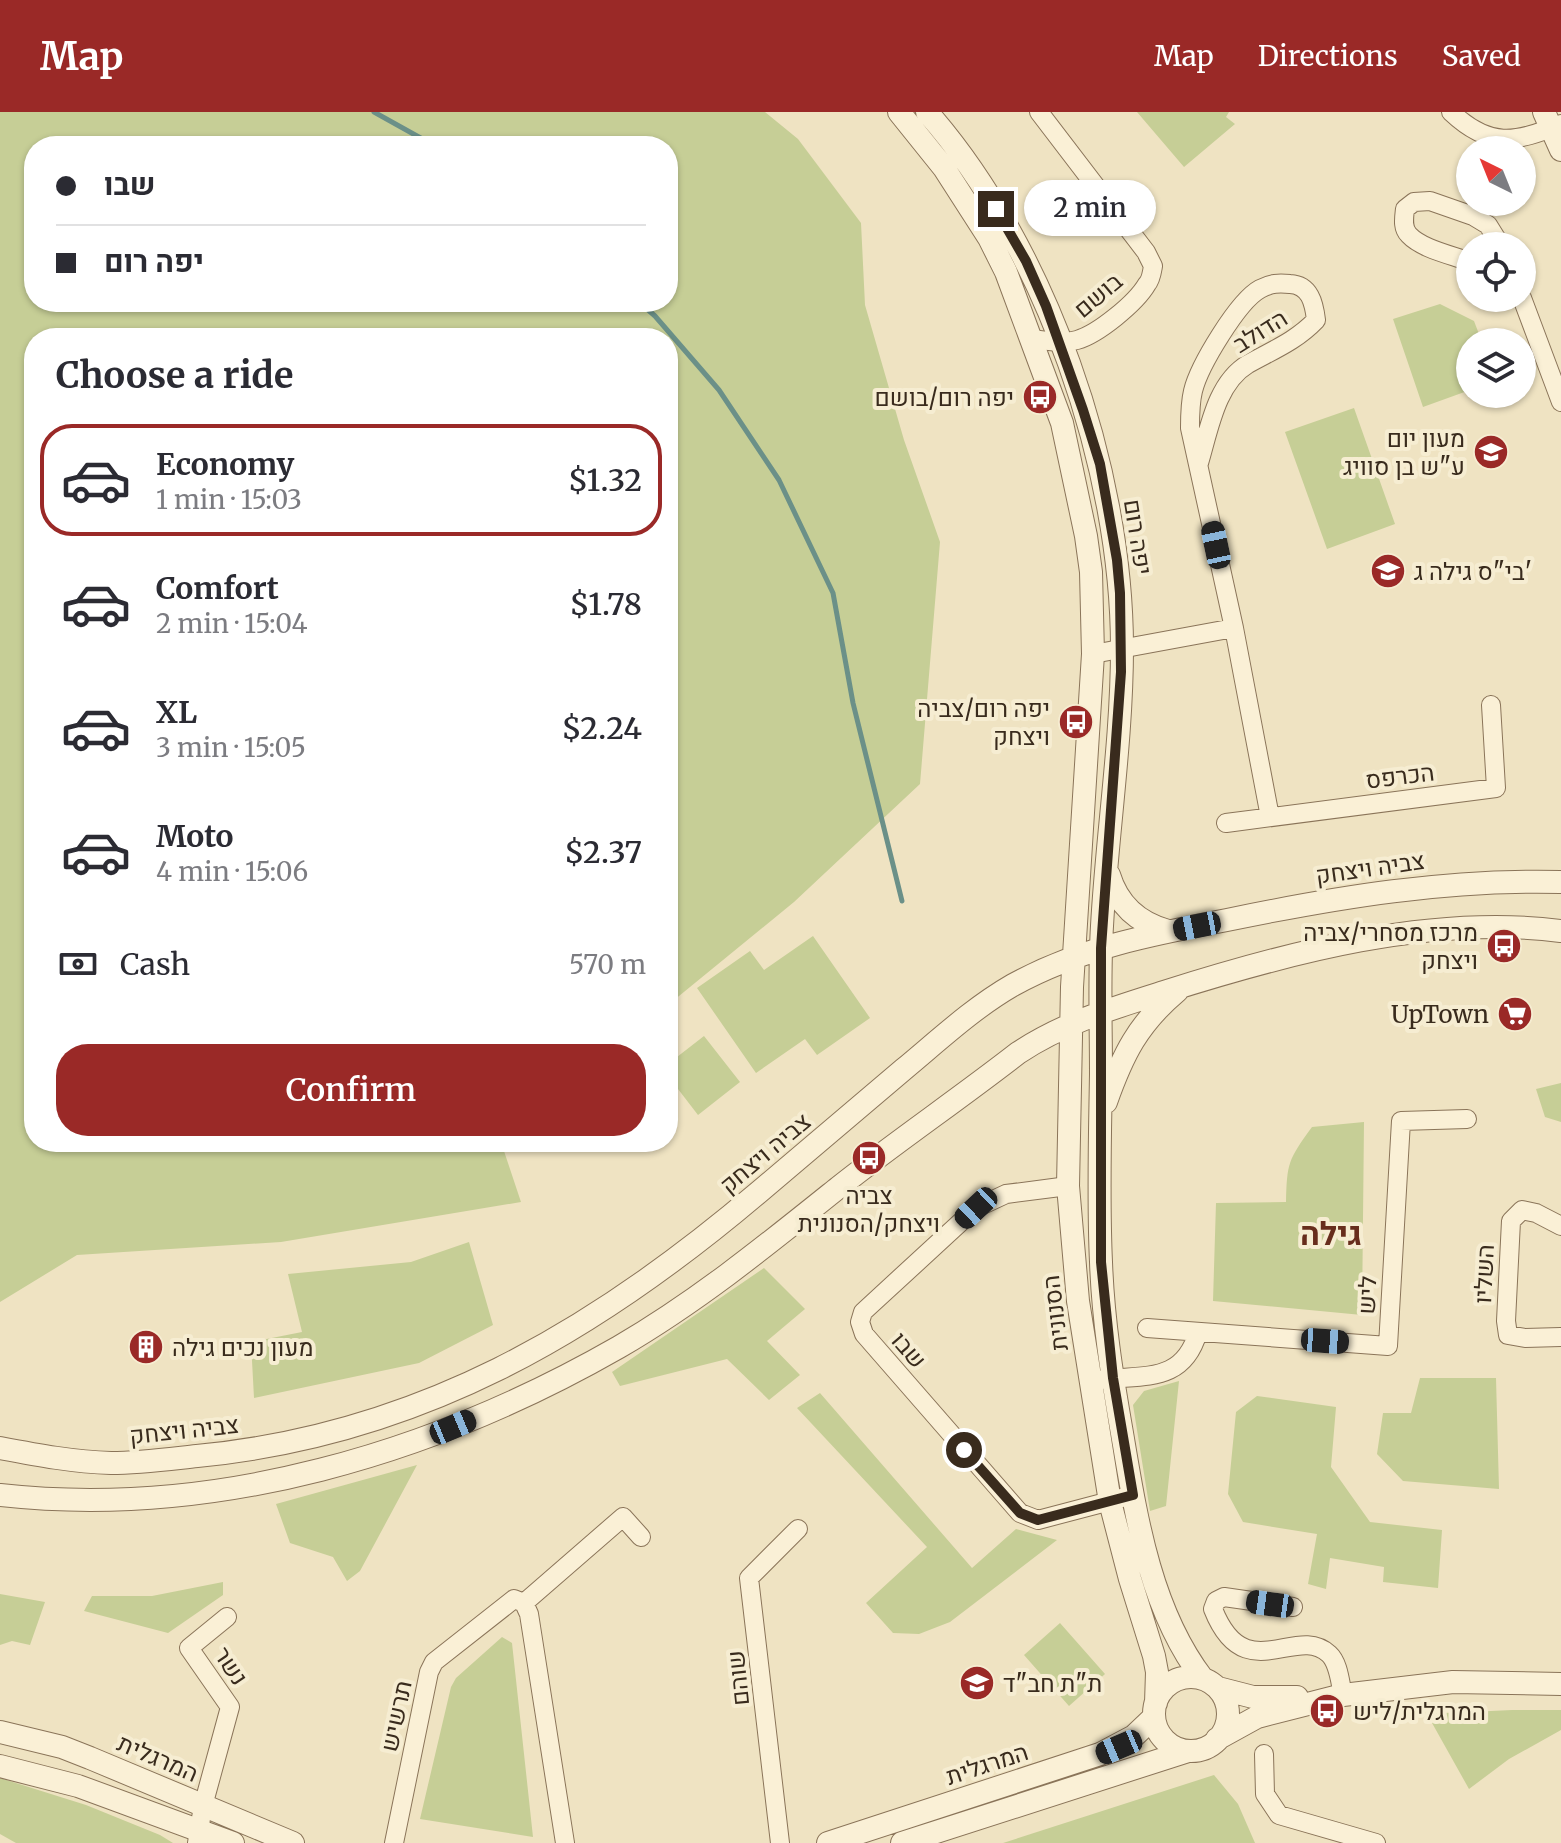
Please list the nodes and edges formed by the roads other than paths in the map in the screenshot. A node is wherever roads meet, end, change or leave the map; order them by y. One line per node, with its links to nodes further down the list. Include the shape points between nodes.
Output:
1 (899, 112): 10 (street, via 944,168 989,238)
2 (927, 112): 11 (street, יפה רום, via 1008,227)
3 (1039, 112): 11 (street, בושם, via 1153,266 1148,284 1109,324 1075,341)
4 (1451, 112): 5 (street, via 1476,132 1509,141)
5 (1552, 122): 6 (street)
6 (1561, 150)
7 (1492, 232): 8 (street, via 1473,216 1430,201 1405,209 1408,234)
8 (1456, 257)
9 (1527, 312): 12 (street)
10 (1032, 339): 11 (street); 16 (street, via 1062,423 1078,490 1091,572)
11 (1060, 342): 15 (street, יפה רום, via 1100,464 1117,560)
12 (1561, 402)
13 (1199, 463): 13 (street, הדולב, via 1190,428 1193,389 1222,333 1258,290 1275,283 1307,290 1316,320 1301,336 1245,366 1229,382); 14 (street, הדולב)
14 (1234, 628): 15 (street); 18 (street, הדולב)
15 (1122, 650): 16 (street); 20 (street, יפה רום)
16 (1093, 654): 25 (street)
17 (1491, 705): 18 (street, הכרפס, via 1496,788)
18 (1270, 817): 19 (street, הכרפס)
19 (1226, 823)
20 (1107, 869): 22 (street, via 1129,911); 24 (street, יפה רום)
21 (1561, 882): 22 (street, צביה ויצחק, via 1449,883)
22 (1168, 931): 24 (street, צביה ויצחק)
23 (1561, 931): 26 (street, via 1496,928 1373,938)
24 (1101, 948): 25 (street, צביה ויצחק); 27 (street, יפה רום)
25 (1074, 958): 28 (street, הסנונית); 38 (street, צביה ויצחק, via 985,1004 664,1268 554,1341 498,1371 365,1424 231,1453 114,1463)
26 (1183, 986): 27 (street); 29 (street, via 1132,1039)
27 (1101, 1012): 28 (street); 29 (street, הסנונית)
28 (1071, 1024): 31 (street, הסנונית); 39 (street, via 1018,1053 712,1287 535,1393 372,1456 275,1480 132,1497)
29 (1100, 1118): 36 (street, הסנונית, via 1101,1262)
30 (1467, 1119): 34 (street, ליש, via 1401,1121 1388,1346)
31 (1068, 1186): 37 (street, הסנונית); 41 (street, שבו, via 1006,1194 976,1208 863,1312 860,1322 864,1334 1020,1513 1038,1520)
32 (1561, 1226): 35 (street, השליו, via 1522,1210 1511,1221 1506,1321 1508,1335)
33 (1147, 1328): 34 (street, ליש)
34 (1198, 1332): 36 (street, via 1184,1361 1167,1373)
35 (1561, 1337)
36 (1113, 1378): 37 (street); 40 (street, הסנונית)
37 (1089, 1382): 41 (street, הסנונית)
38 (0, 1448)
39 (0, 1495)
40 (1133, 1495): 41 (street, שבו); 47 (street, הסנונית, via 1167,1619 1181,1648)
41 (1110, 1502): 50 (street, הסנונית, via 1154,1656)
42 (798, 1529): 62 (street, שוהם, via 749,1578)
43 (641, 1537): 44 (street, תרשיש, via 623,1517)
44 (524, 1603): 60 (street, תרשיש, via 514,1599 505,1604 434,1662); 61 (street)
45 (1293, 1607): 49 (street, via 1224,1597 1213,1609 1224,1631 1246,1649 1267,1652 1308,1645 1329,1654)
46 (227, 1617): 56 (street, נשר, via 189,1648 230,1707)
47 (1211, 1683): 49 (street, via 1253,1697); 50 (street, via 1180,1678 1169,1683); 52 (street, via 1225,1697 1228,1719)
48 (1561, 1684): 49 (street, via 1453,1682)
49 (1340, 1696): 52 (street, via 1257,1717)
50 (1155, 1710): 53 (street, via 1156,1727 1169,1743); 63 (street, המרגלית, via 1119,1747)
51 (0, 1732): 56 (street, המרגלית, via 62,1747)
52 (1217, 1739): 53 (street)
53 (1188, 1751): 64 (street, המרגלית)
54 (1264, 1754): 65 (street, via 1265,1794 1279,1815)
55 (0, 1766): 57 (street, via 78,1786)
56 (203, 1806): 57 (street); 59 (street, המרגלית)
57 (198, 1836): 58 (street)
58 (233, 1843)
59 (293, 1843)
60 (394, 1843)
61 (565, 1843)
62 (780, 1843)
63 (828, 1843)
64 (902, 1843)
65 (1376, 1843)

